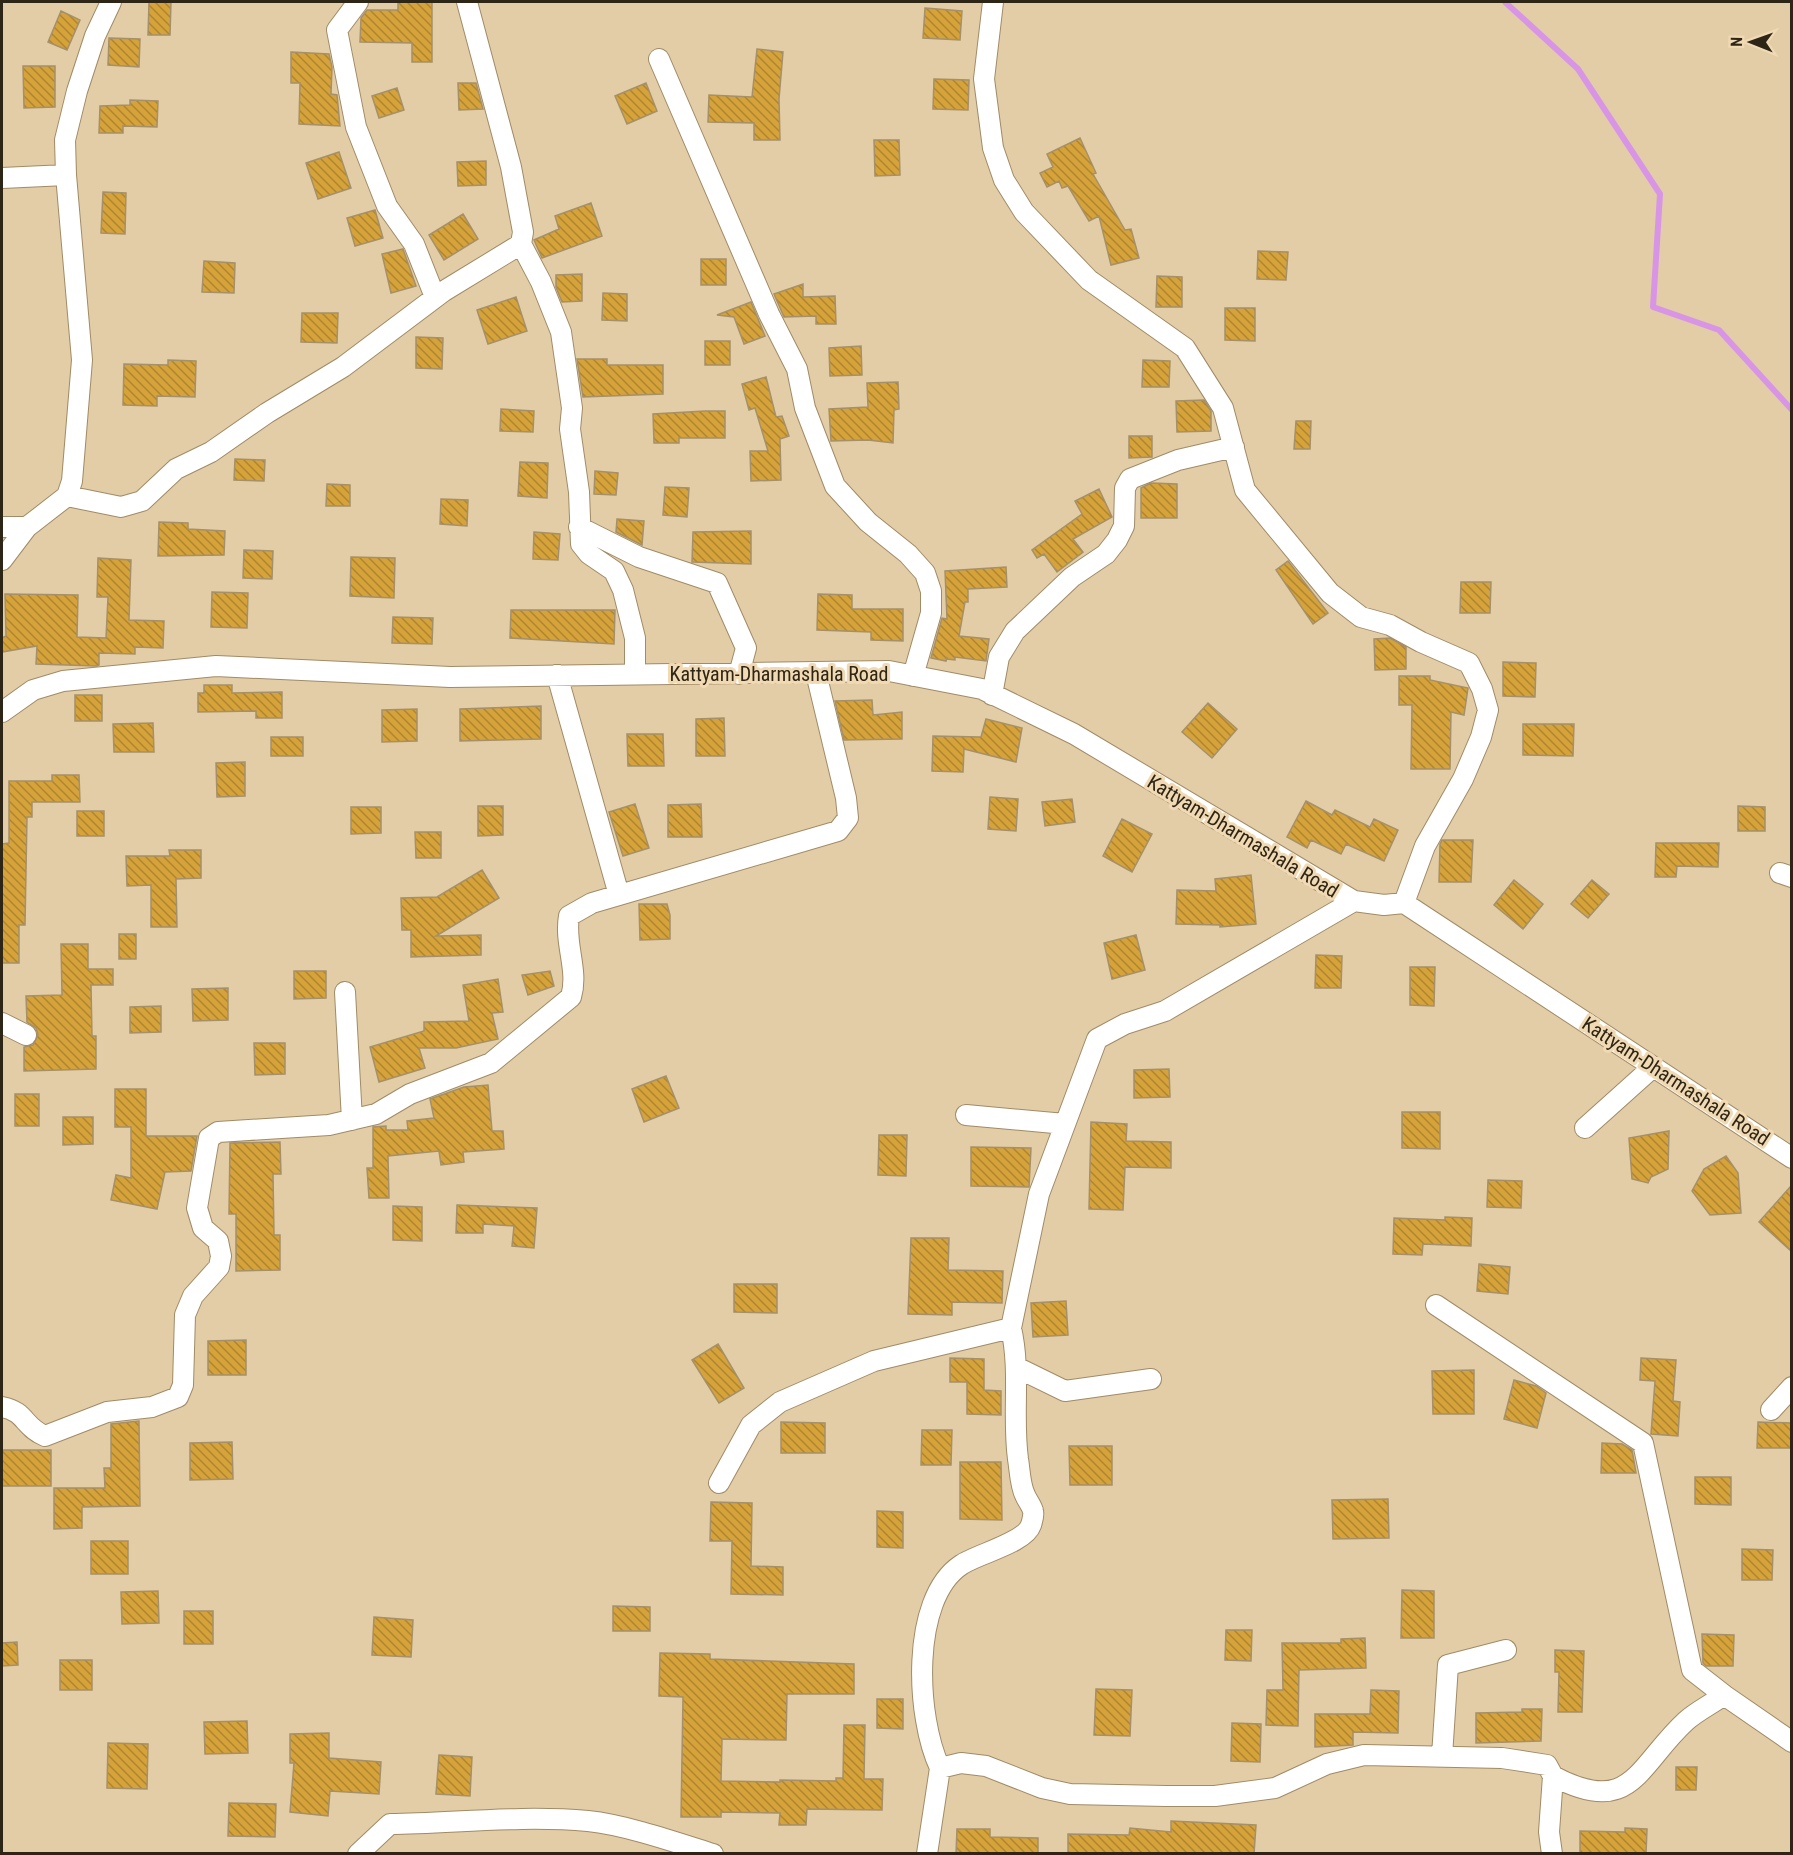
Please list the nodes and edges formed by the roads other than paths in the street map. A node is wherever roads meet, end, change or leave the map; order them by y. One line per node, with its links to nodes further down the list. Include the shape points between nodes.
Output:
1 (111, 2): 6 (street, via 77,91 65,140)
2 (358, 2): 9 (street, via 337,30 356,127 387,206 414,244)
3 (467, 2): 8 (street, via 511,167 523,232)
4 (993, 2): 10 (street, via 984,79 993,148 1004,180 1024,212 1089,280 1185,348 1223,408)
5 (660, 58): 20 (street, via 769,314 797,369 804,408 835,486 925,573 931,591 931,613)
6 (66, 175): 7 (street); 11 (street, via 82,360 72,481)
7 (2, 178)
8 (520, 244): 9 (street); 13 (street, via 542,282 561,332 572,408 570,429 579,492)
9 (435, 297): 11 (street, via 343,367 211,452 176,469 142,501 121,507)
10 (1234, 447): 21 (street, via 1178,460 1130,479 1125,488 1124,526 1117,540 1106,555 1072,577 1015,631 999,657); 25 (street, via 1245,490 1330,593 1361,618 1390,625 1469,663 1482,689 1488,710 1481,737 1463,779 1425,846)
11 (67, 496): 12 (street)
12 (27, 527): 14 (street); 15 (street)
13 (579, 527): 17 (street, via 581,544 614,571 629,606 635,638); 18 (street, via 639,557 717,582 746,648)
14 (2, 528)
15 (2, 560)
16 (816, 673): 18 (street, Kattyam-Dharmashala Road); 20 (street, Kattyam-Dharmashala Road, via 889,671); 23 (street, via 846,798 848,818 838,831)
17 (635, 674): 18 (street, Kattyam-Dharmashala Road); 19 (street, Kattyam-Dharmashala Road)
18 (739, 674)
19 (557, 675): 22 (street, Kattyam-Dharmashala Road, via 450,677 216,666 63,681 33,690); 23 (street)
20 (913, 676): 21 (street, Kattyam-Dharmashala Road, via 982,689)
21 (992, 695): 24 (street, Kattyam-Dharmashala Road, via 1074,734)
22 (2, 712)
23 (620, 896): 31 (street, via 592,903 569,916 568,939 576,982 571,997 556,1011 491,1063 410,1094 376,1114)
24 (1354, 901): 25 (street, Kattyam-Dharmashala Road); 32 (street, via 1165,1011 1125,1024 1097,1039)
25 (1404, 903): 29 (street, Kattyam-Dharmashala Road)
26 (345, 992): 31 (street)
27 (2, 1023): 28 (street)
28 (26, 1035)
29 (1653, 1067): 33 (street); 34 (street, Kattyam-Dharmashala Road)
30 (966, 1115): 32 (street)
31 (352, 1120): 40 (street, via 218,1132 209,1138 197,1208 203,1228 218,1241 221,1256 219,1267 193,1296 185,1315 183,1385 178,1397 152,1407 107,1412 45,1436 33,1431 18,1411)
32 (1065, 1124): 36 (street, via 1039,1194)
33 (1585, 1128)
34 (1791, 1158)
35 (1436, 1305): 44 (street, via 1643,1443 1692,1670)
36 (1011, 1328): 37 (street); 42 (street, via 874,1361 780,1402 751,1425)
37 (1016, 1367): 38 (street, via 1065,1391); 47 (street, via 1016,1444 1023,1493 1033,1511 1031,1526 1019,1537 962,1564 946,1577 933,1599 921,1670 924,1712)
38 (1151, 1379)
39 (1791, 1387): 41 (street)
40 (2, 1407)
41 (1771, 1410)
42 (718, 1483)
43 (1506, 1650): 46 (street, via 1448,1665)
44 (1724, 1695): 45 (street); 48 (street, via 1686,1720 1628,1785 1608,1792 1570,1785)
45 (1791, 1742)
46 (1442, 1756): 47 (street, via 1364,1755 1328,1764 1275,1788 1215,1796 1070,1794 1042,1788 986,1766 961,1763); 48 (street, via 1534,1761 1547,1765)
47 (940, 1768): 51 (street)
48 (1553, 1776): 52 (street, via 1549,1832)
49 (358, 1854): 50 (street, via 390,1824 532,1818 590,1822)
50 (713, 1854)
51 (927, 1854)
52 (1552, 1854)

